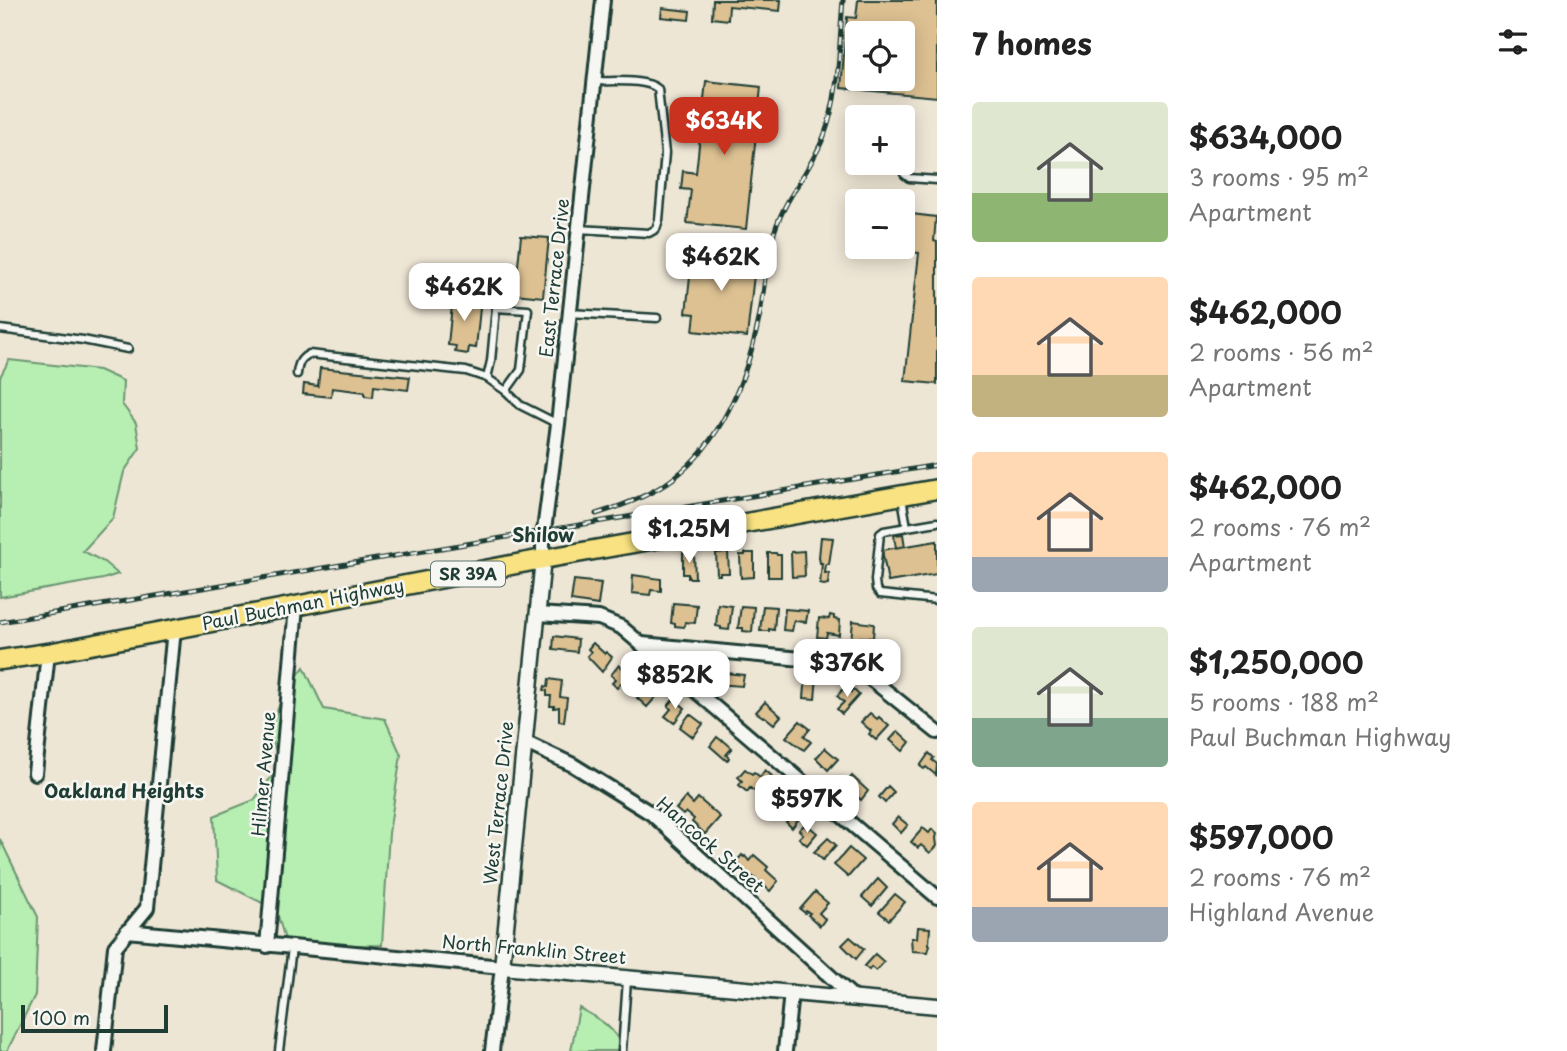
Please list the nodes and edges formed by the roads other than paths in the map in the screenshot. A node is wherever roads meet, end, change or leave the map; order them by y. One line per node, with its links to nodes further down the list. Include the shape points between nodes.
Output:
1 (603, 0): 2 (street, East Terrace Drive)
2 (594, 81): 5 (street, East Terrace Drive); 5 (lane, via 643,83 658,89 665,153 659,220 649,233)
3 (905, 175): 4 (lane)
4 (937, 180)
5 (578, 229): 6 (street, East Terrace Drive)
6 (569, 313): 7 (lane); 13 (street, East Terrace Drive)
7 (657, 318)
8 (0, 329): 9 (lane)
9 (128, 349)
10 (297, 374): 11 (lane, via 298,364 309,354 466,371)
11 (487, 378): 12 (lane); 12 (lane, via 496,308 528,310 522,370)
12 (506, 391): 13 (lane, via 520,405)
13 (558, 424): 18 (street, East Terrace Drive)
14 (937, 489): 15 (main road, Paul Buchman Highway / SR 39A)
15 (902, 495): 17 (lane); 18 (main road, Paul Buchman Highway / SR 39A)
16 (937, 522): 17 (lane)
17 (907, 527): 19 (lane, via 880,534 876,589 880,594)
18 (543, 559): 20 (main road, Paul Buchman Highway / SR 39A); 21 (street, West Terrace Drive)
19 (937, 600)
20 (296, 606): 22 (main road, Paul Buchman Highway / SR 39A); 31 (street, Hilmer Avenue)
21 (538, 614): 23 (street, via 598,618 621,626); 27 (street, West Terrace Drive)
22 (174, 628): 24 (main road, Paul Buchman Highway / SR 39A); 30 (street, via 147,908)
23 (642, 644): 26 (street, via 844,663); 29 (street)
24 (48, 653): 25 (main road, Paul Buchman Highway / SR 39A); 28 (street)
25 (0, 660)
26 (937, 732)
27 (524, 742): 33 (street, West Terrace Drive); 36 (street, Hancock Street, via 573,765 652,814)
28 (35, 773)
29 (937, 897)
30 (127, 931): 31 (street, North Franklin Street); 38 (street, via 116,947)
31 (267, 946): 32 (street, North Franklin Street)
32 (292, 948): 33 (street, North Franklin Street); 39 (lane)
33 (502, 967): 34 (street, North Franklin Street); 40 (street, West Terrace Drive)
34 (627, 978): 35 (street, North Franklin Street); 41 (lane)
35 (791, 992): 36 (street, North Franklin Street); 42 (street)
36 (855, 999): 37 (street, North Franklin Street)
37 (937, 1006)
38 (104, 1051)
39 (279, 1051)
40 (492, 1051)
41 (622, 1051)
42 (785, 1051)

